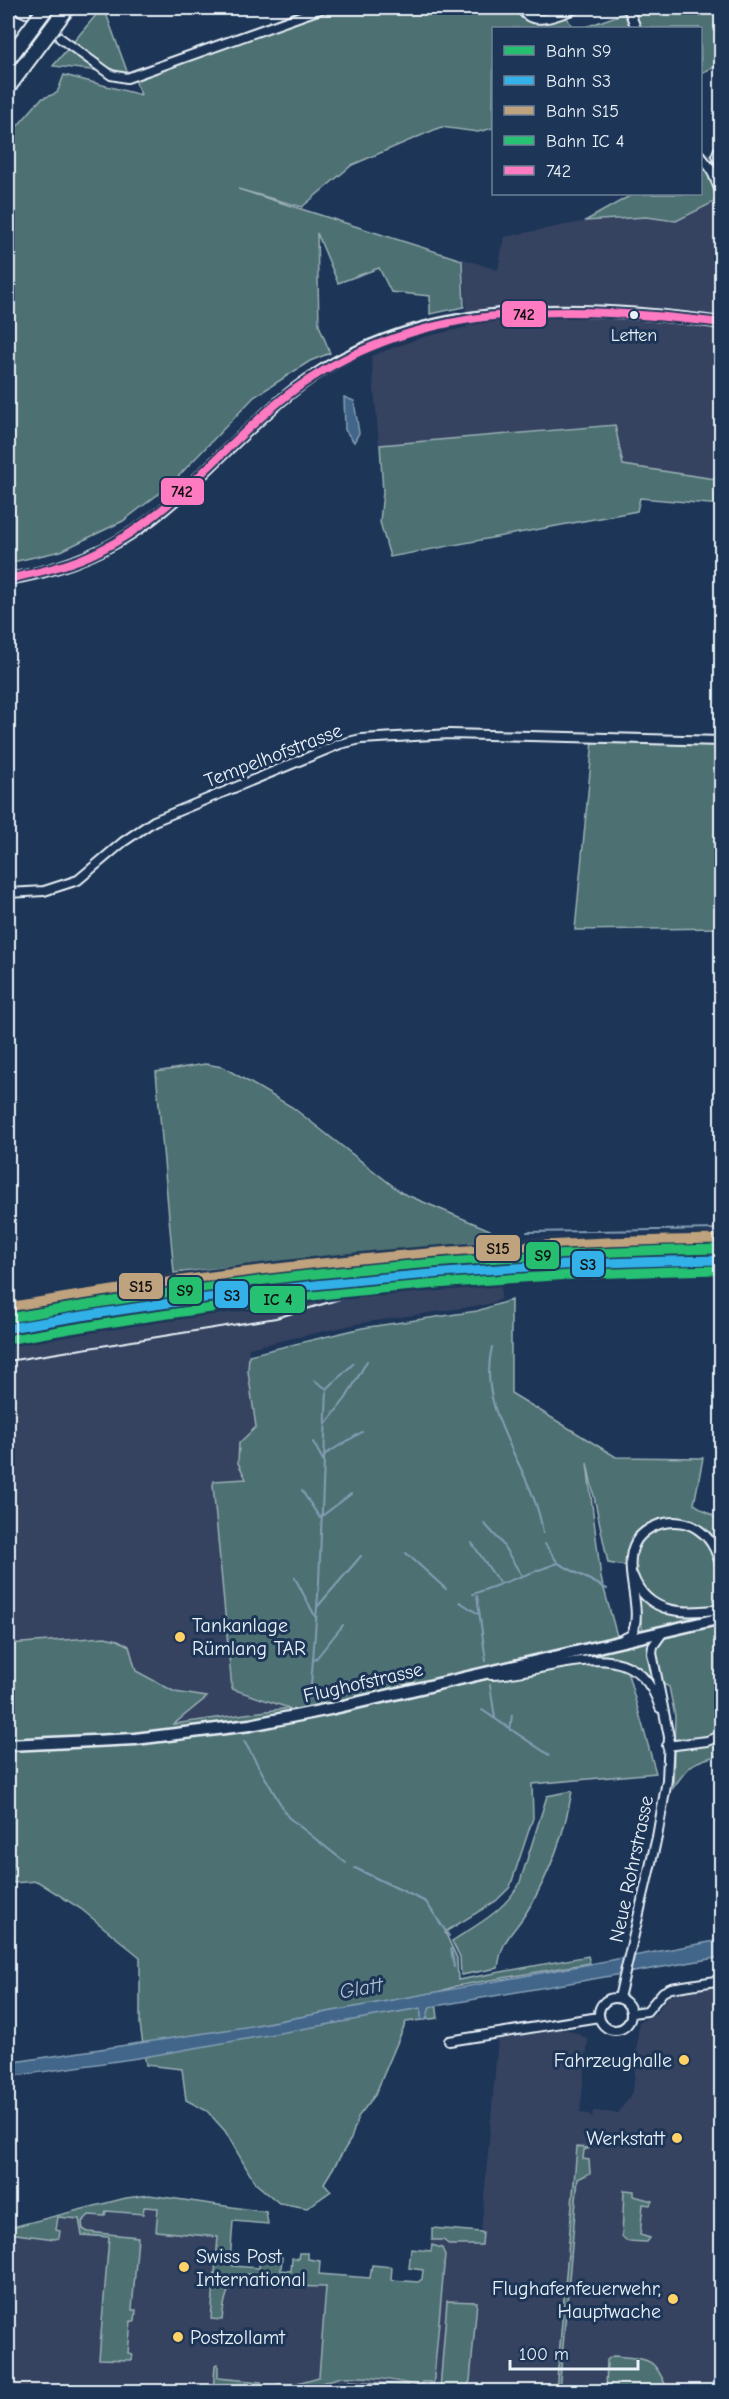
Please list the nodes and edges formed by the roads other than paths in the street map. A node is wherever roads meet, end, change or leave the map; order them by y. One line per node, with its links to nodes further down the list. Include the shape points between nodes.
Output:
1 (46, 8): 11 (highway)
2 (67, 8): 12 (highway)
3 (323, 8): 10 (street, via 127,78 111,75)
4 (521, 8): 5 (street, via 534,19)
5 (577, 8)
6 (628, 8): 9 (street)
7 (8, 11): 8 (street, via 15,8)
8 (27, 13)
9 (636, 27)
10 (60, 38)
11 (8, 59)
12 (8, 87)
13 (702, 158): 14 (street)
14 (722, 196)
15 (722, 323): 16 (street, via 627,312 547,310 486,315 409,332 340,361 291,392 177,500 135,533 82,560)
16 (8, 579)
17 (722, 741): 18 (street, Tempelhofstrasse, via 450,734 361,739 340,744 154,821 78,880 44,891)
18 (8, 893)
19 (722, 1571): 20 (street, via 714,1546 705,1535 675,1522 657,1525 643,1535 632,1552)
20 (631, 1572): 21 (street, via 644,1596 668,1611 689,1614); 24 (street, via 636,1626 631,1635)
21 (722, 1609)
22 (722, 1618): 23 (main road, Flughofstrasse)
23 (663, 1632): 24 (main road, Flughofstrasse); 28 (street, Neue Rohrstrasse, via 652,1646 652,1653 666,1713)
24 (617, 1643): 25 (main road, Flughofstrasse)
25 (471, 1676): 27 (main road, Flughofstrasse, via 224,1729 108,1741); 28 (street, Neue Rohrstrasse, via 512,1675 590,1660 621,1662 638,1671 656,1696)
26 (722, 1735): 28 (street)
27 (8, 1745)
28 (667, 1746): 30 (street, Neue Rohrstrasse, via 665,1791)
29 (722, 1980): 31 (street, via 671,1988 647,2011)
30 (619, 1998): 31 (street); 32 (street, via 606,2001)
31 (632, 2013): 32 (street, via 628,2025 617,2031 605,2027)
32 (599, 2017): 33 (street)
33 (449, 2041)

